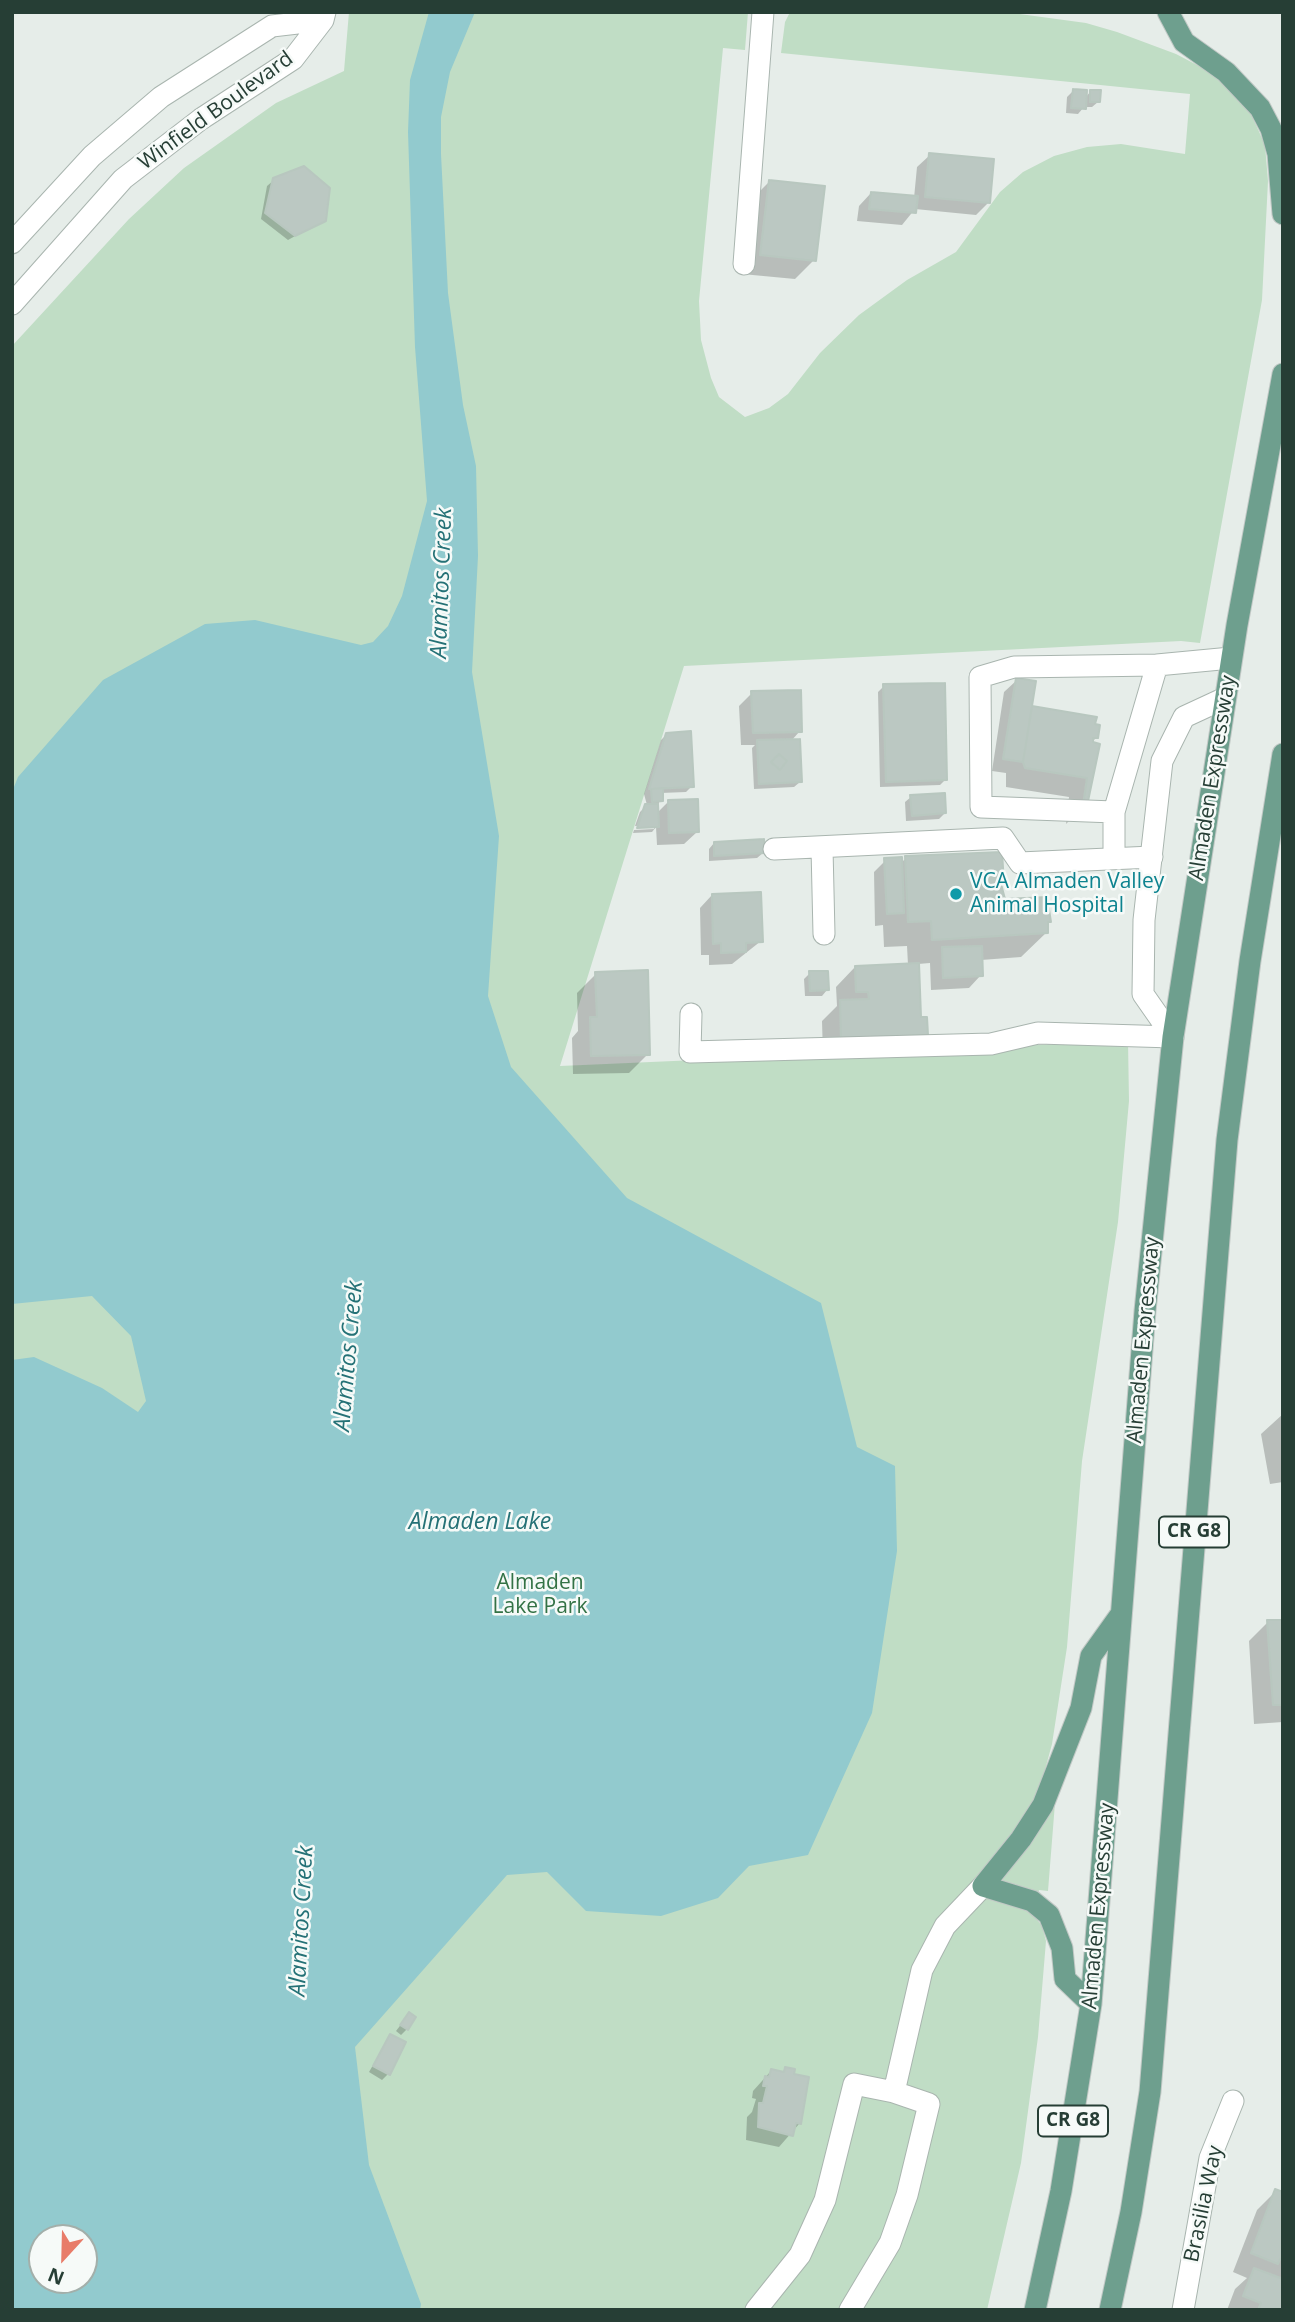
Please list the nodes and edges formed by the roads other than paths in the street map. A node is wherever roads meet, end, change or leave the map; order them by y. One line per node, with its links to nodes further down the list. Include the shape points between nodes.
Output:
1 (763, 12): 6 (street)
2 (1168, 12): 4 (main road, via 1184,42 1226,72 1260,108 1278,154)
3 (324, 16): 5 (street, Winfield Boulevard, via 272,26 161,97 92,156); 7 (street, Winfield Boulevard, via 293,59 201,119 123,179)
4 (1283, 214)
5 (12, 243)
6 (744, 264)
7 (12, 304)
8 (1283, 374): 9 (main road, Almaden Expressway / CR G8)
9 (1231, 658): 10 (street); 11 (main road, Almaden Expressway / CR G8)
10 (1157, 664): 14 (street); 14 (street, via 1014,667 980,677 981,807)
11 (1225, 698): 13 (street, via 1184,717 1162,761); 21 (main road, Almaden Expressway / CR G8)
12 (1283, 754): 30 (main road, CR G8, via 1227,1140 1150,2092)
13 (1158, 797): 14 (street); 17 (street)
14 (1116, 803): 18 (street)
15 (822, 848): 16 (street); 18 (street, via 1003,838 1020,863); 19 (street)
16 (774, 849)
17 (1152, 857): 18 (street); 21 (street, via 1144,920 1143,995)
18 (1115, 858)
19 (824, 934)
20 (691, 1014): 21 (street, via 690,1052 991,1044 1038,1034)
21 (1173, 1037): 22 (main road, Almaden Expressway / CR G8, via 1145,1311)
22 (1122, 1612): 23 (main road, via 1091,1656 1081,1708 1043,1805); 24 (main road, Almaden Expressway / CR G8)
23 (983, 1886): 24 (main road, via 1032,1901 1049,1915 1062,1948 1065,1979); 25 (street, via 945,1926 922,1970)
24 (1091, 2004): 29 (main road, Almaden Expressway / CR G8, via 1061,2190)
25 (894, 2092): 27 (street, via 855,2084 825,2200 800,2255); 28 (street, via 929,2104 890,2243)
26 (1233, 2101): 31 (street, Brasilia Way, via 1210,2158)
27 (755, 2310)
28 (850, 2310)
29 (1035, 2310)
30 (1110, 2310)
31 (1183, 2310)

